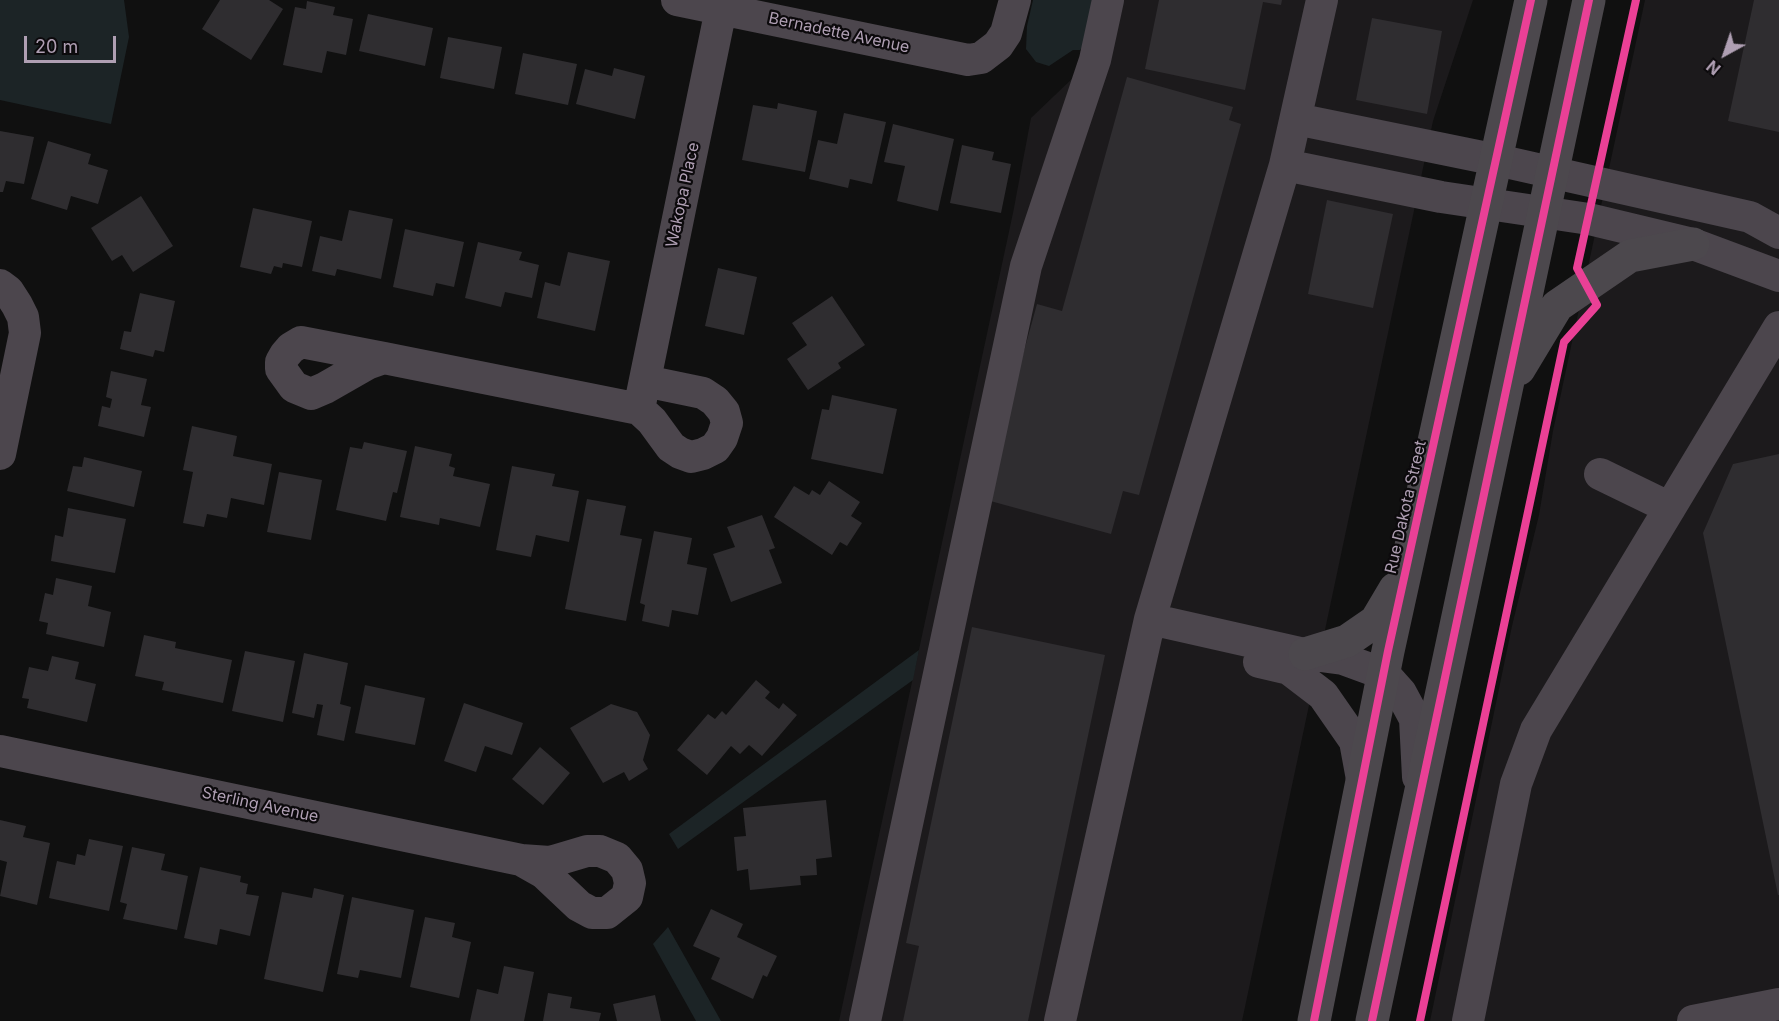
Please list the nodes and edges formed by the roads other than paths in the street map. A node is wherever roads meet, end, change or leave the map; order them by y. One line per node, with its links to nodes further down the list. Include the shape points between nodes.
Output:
1 (1015, 0): 6 (street, Bernadette Avenue, via 998,45 981,58 968,60)
2 (1108, 0): 32 (street, via 1095,60 1026,266)
3 (1322, 0): 7 (street)
4 (1531, 0): 8 (main road, Rue Dakota Street)
5 (1589, 0): 10 (main road)
6 (700, 3): 18 (street, Wakopa Place, via 642,395)
7 (1296, 119): 8 (street); 9 (street)
8 (1497, 160): 10 (street); 11 (main road, Rue Dakota Street)
9 (1286, 165): 11 (street); 24 (street)
10 (1553, 173): 12 (main road); 13 (street, via 1750,217)
11 (1487, 205): 12 (street); 23 (main road, Rue Dakota Street)
12 (1544, 212): 14 (street); 19 (main road)
13 (1779, 233)
14 (1693, 244): 15 (street); 19 (main road, via 1630,256 1557,306)
15 (1779, 276)
16 (0, 285): 20 (street, via 18,304 25,333)
17 (1779, 327): 22 (street)
18 (384, 358)
19 (1506, 391): 29 (main road)
20 (0, 454)
21 (1600, 474): 22 (street)
22 (1670, 508): 36 (street, via 1536,730 1514,792)
23 (1406, 573): 25 (main road, via 1376,621 1347,641); 26 (main road, Rue Dakota Street)
24 (1148, 629): 25 (street); 28 (street, via 1289,669 1323,694 1355,741); 33 (street)
25 (1305, 654): 26 (street, via 1343,658)
26 (1384, 674): 28 (main road, Rue Dakota Street); 29 (street, via 1401,693 1415,719)
27 (0, 751): 30 (street, Sterling Avenue)
28 (1362, 782): 34 (main road, Rue Dakota Street)
29 (1419, 793): 35 (main road)
30 (521, 860)
31 (1779, 1004): 37 (street)
32 (865, 1021)
33 (1060, 1021)
34 (1314, 1021)
35 (1372, 1021)
36 (1468, 1021)
37 (1693, 1021)

